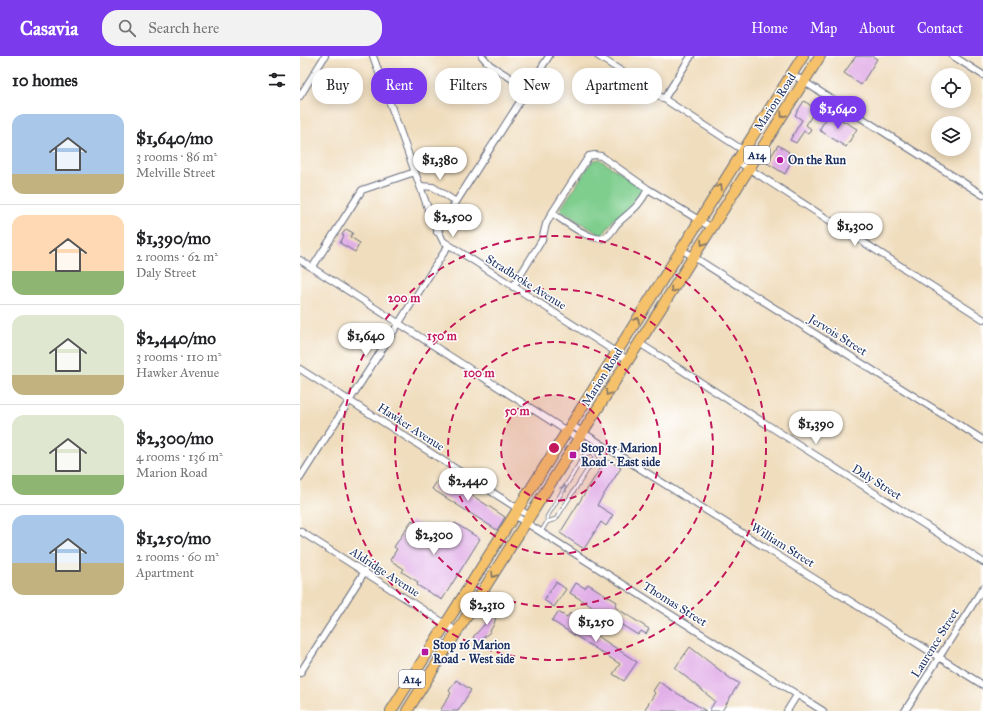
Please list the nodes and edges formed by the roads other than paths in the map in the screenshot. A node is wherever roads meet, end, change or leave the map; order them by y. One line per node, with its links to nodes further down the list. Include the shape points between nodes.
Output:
1 (325, 56): 15 (street)
2 (373, 56): 22 (street, Stradbroke Avenue)
3 (482, 56): 13 (street, via 490,65)
4 (549, 56): 10 (street)
5 (598, 56): 16 (street)
6 (691, 56): 16 (street)
7 (803, 56): 11 (main road, Marion Road / A14)
8 (820, 56): 14 (main road, Marion Road / A14)
9 (953, 56): 12 (street)
10 (541, 68)
11 (792, 74): 14 (street); 18 (main road, Marion Road / A14)
12 (983, 75)
13 (509, 77)
14 (804, 82): 19 (main road, Marion Road / A14, one-way to 19); 25 (street)
15 (300, 96)
16 (664, 99): 18 (street)
17 (518, 104): 26 (street)
18 (743, 151): 19 (street); 20 (main road, Marion Road / A14)
19 (755, 158): 21 (main road, Marion Road / A14)
20 (737, 161): 21 (street); 28 (main road, Marion Road / A14, one-way to 20)
21 (749, 168): 29 (main road, Marion Road / A14); 37 (street)
22 (414, 172): 23 (street, Stradbroke Avenue); 35 (street, via 362,190)
23 (420, 186): 26 (street, via 432,188); 30 (street, Stradbroke Avenue)
24 (648, 189): 27 (street, via 632,212 606,237 598,239 589,236); 27 (street, via 600,156 589,156); 28 (street)
25 (983, 195)
26 (456, 202): 30 (street)
27 (552, 213): 36 (street, via 542,240)
28 (699, 220): 29 (street); 32 (main road, Marion Road / A14)
29 (712, 228): 33 (main road, Marion Road / A14, one-way to 33)
30 (437, 232): 31 (street, Stradbroke Avenue)
31 (448, 246): 36 (street, Stradbroke Avenue); 38 (street)
32 (681, 249): 33 (street, Jervois Street); 40 (main road, Marion Road / A14, one-way to 32)
33 (694, 257): 39 (main road, Marion Road / A14, one-way to 39); 46 (street, Jervois Street)
34 (300, 260): 35 (street, William Street)
35 (312, 268): 38 (street, William Street)
36 (513, 287): 40 (street, Stradbroke Avenue)
37 (983, 319)
38 (399, 324): 43 (street); 44 (street, William Street)
39 (638, 343): 41 (main road, Marion Road / A14); 55 (street, Daly Street)
40 (617, 353): 41 (street, Stradbroke Avenue); 44 (main road, Marion Road / A14)
41 (628, 360): 45 (main road, Marion Road / A14, one-way to 45)
42 (300, 369): 43 (street, Hawker Avenue)
43 (349, 401): 49 (street); 50 (street, Hawker Avenue)
44 (569, 428): 45 (street, William Street); 50 (main road, Marion Road / A14)
45 (581, 436): 47 (street, William Street); 51 (main road, Marion Road / A14)
46 (983, 440)
47 (599, 443): 48 (lane); 60 (street, William Street)
48 (593, 452): 52 (lane, one-way to 48, via 546,517 585,454); 52 (lane, via 595,458 556,519)
49 (300, 478)
50 (516, 512): 51 (street, Thomas Street); 58 (main road, Marion Road / A14)
51 (529, 520): 54 (street, Thomas Street); 59 (main road, Marion Road / A14, one-way to 59)
52 (547, 522): 54 (lane)
53 (300, 531): 56 (street, Aldridge Avenue)
54 (541, 532): 63 (street, Thomas Street)
55 (983, 562)
56 (365, 571): 58 (street, Aldridge Avenue); 61 (street)
57 (983, 588): 60 (street, Laurence Street)
58 (447, 624): 59 (street, Aldridge Avenue); 64 (main road, Marion Road / A14)
59 (458, 632): 65 (main road, Marion Road / A14)
60 (939, 656): 62 (street, William Street); 68 (street, Laurence Street)
61 (300, 674)
62 (983, 685)
63 (797, 695): 66 (street); 67 (street, Thomas Street)
64 (391, 711)
65 (407, 711)
66 (787, 711)
67 (823, 711)
68 (905, 711)

